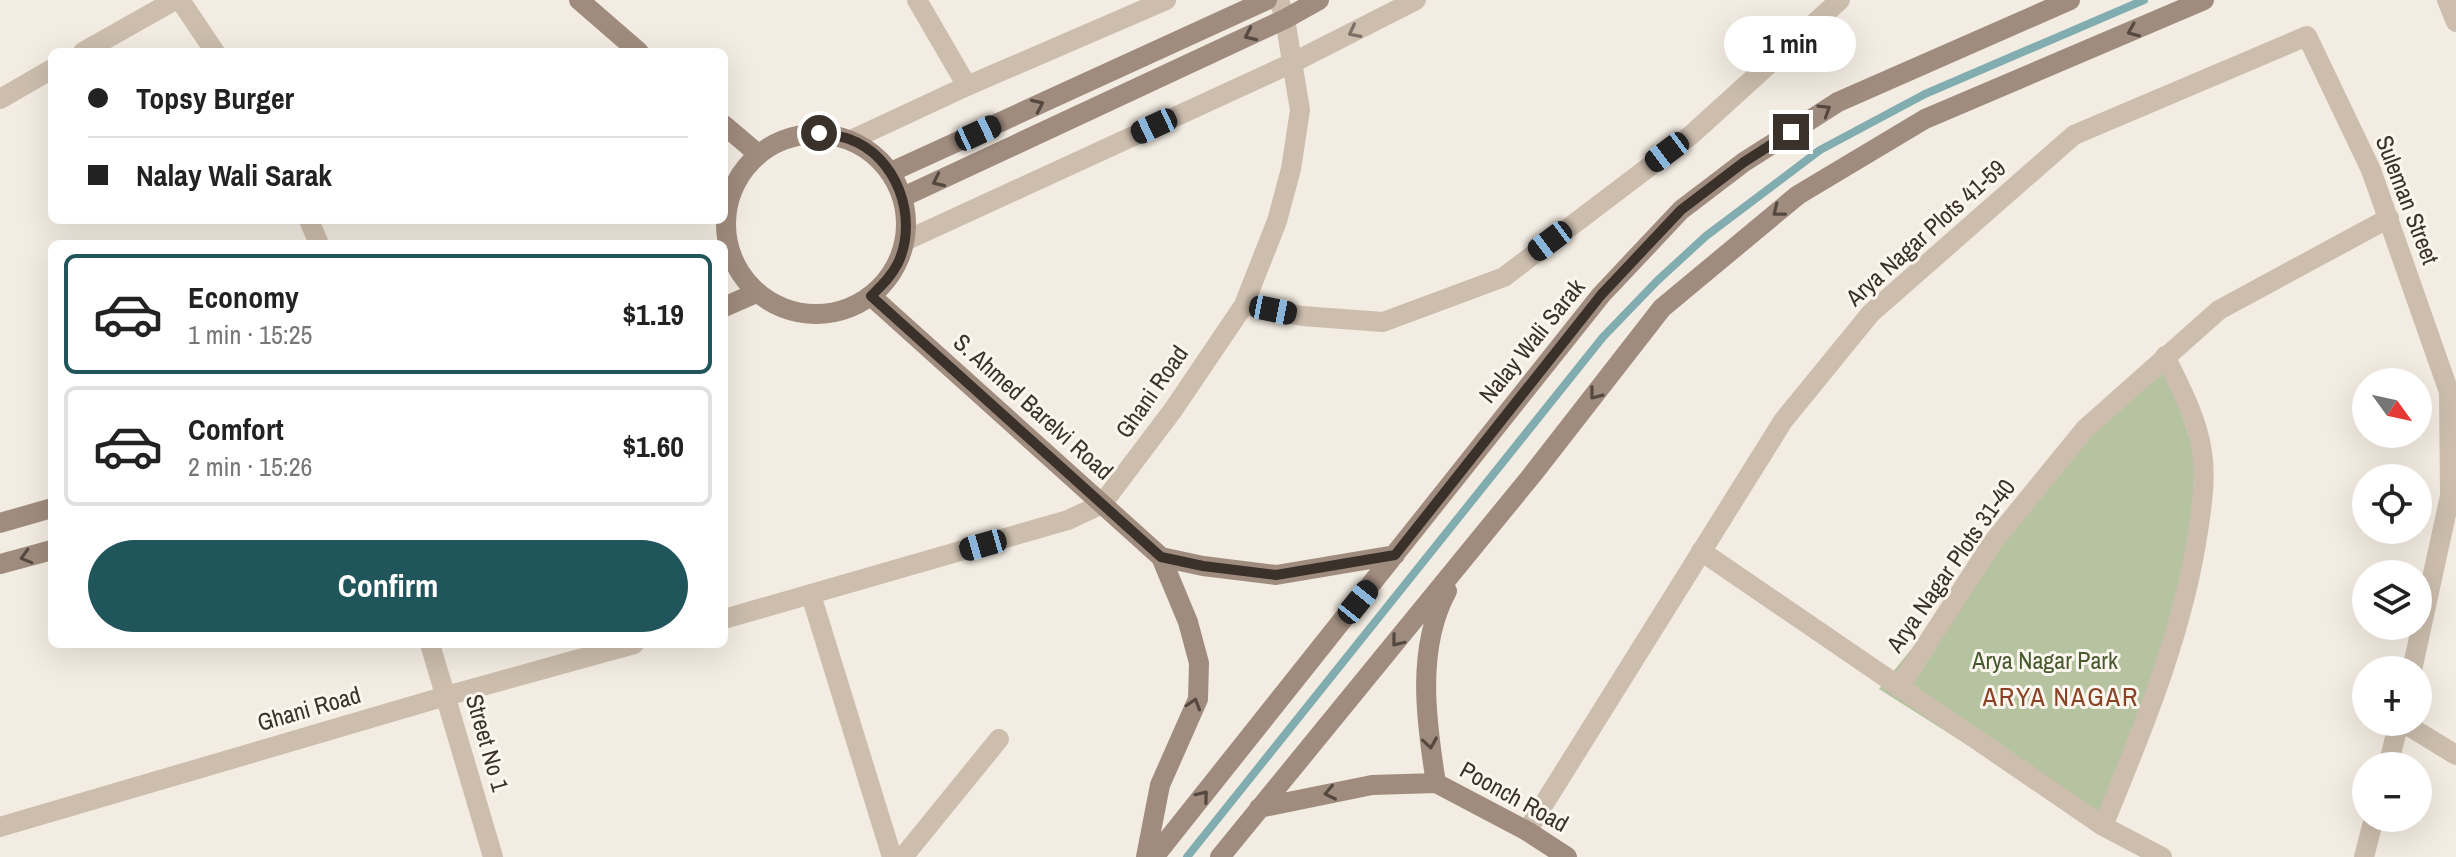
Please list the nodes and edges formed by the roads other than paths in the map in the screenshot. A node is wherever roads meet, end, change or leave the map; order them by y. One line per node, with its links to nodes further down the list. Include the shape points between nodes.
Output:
1 (178, 0): 15 (street); 16 (street)
2 (579, 0): 17 (main road)
3 (917, 0): 20 (street)
4 (1166, 0): 20 (street)
5 (1267, 0): 25 (main road, one-way to 5)
6 (1319, 0): 12 (main road)
7 (1416, 0): 18 (street, one-way to 18)
8 (1840, 0): 34 (street, via 1691,135 1504,277 1383,322)
9 (2070, 0): 41 (main road, Nalay Wali Sarak, one-way to 9, via 1601,295 1681,210 1838,102)
10 (2204, 0): 43 (main road, one-way to 43, via 1925,119 1798,195 1662,308)
11 (2447, 0): 13 (street)
12 (1282, 9): 18 (street, Ghani Road); 26 (main road, one-way to 26)
13 (2456, 22)
14 (2307, 36): 28 (street, Suleman Street); 40 (street, Arya Nagar Plots 41-59, via 2074,135 1871,313 1783,421)
15 (90, 48)
16 (212, 48)
17 (634, 48)
18 (1292, 63): 29 (street); 34 (street, Ghani Road, via 1300,110 1291,169)
19 (48, 71): 21 (street)
20 (967, 86): 23 (street)
21 (0, 99)
22 (728, 128): 24 (main road)
23 (851, 140): 24 (main road, via 819,133 797,136); 25 (main road)
24 (758, 154): 27 (main road, via 741,173)
25 (891, 172): 26 (main road)
26 (903, 197): 29 (main road)
27 (728, 205)
28 (2389, 218): 35 (street, Arya Nagar Plots 31-40, via 2219,310); 49 (street, Suleman Street, via 2449,392 2450,496)
29 (905, 241): 32 (main road, via 887,281)
30 (728, 250): 31 (main road)
31 (756, 293): 32 (main road, via 783,309 813,315 843,311); 33 (main road)
32 (871, 296): 36 (main road, S. Ahmed Barelvi Road)
33 (728, 305)
34 (1244, 305): 36 (street, Ghani Road)
35 (2165, 356): 50 (street, Arya Nagar Plots 31-40, via 2085,429 1993,542); 57 (street, via 2193,414 2203,454 2203,503 2192,571 2160,677)
36 (1102, 504): 42 (main road, S. Ahmed Barelvi Road); 45 (street, Ghani Road, via 1068,520)
37 (48, 509): 38 (main road)
38 (0, 523)
39 (48, 551): 44 (main road, one-way to 44)
40 (1701, 551): 50 (street); 59 (street, Arya Nagar Plots 41-59)
41 (1395, 555): 42 (main road, S. Ahmed Barelvi Road, via 1276,575); 65 (main road, Nalay Wali Sarak, one-way to 41)
42 (1161, 557): 64 (main road, S. Ahmed Barelvi Road, one-way to 42, via 1160,785 1198,699 1199,663 1192,636)
43 (1463, 561): 55 (main road, Poonch Road, one-way to 55, via 1437,609 1427,666 1427,725); 56 (main road, one-way to 56)
44 (0, 564)
45 (811, 595): 46 (street, Ghani Road); 62 (street)
46 (728, 618)
47 (431, 648): 51 (street, Street No 1)
48 (620, 648): 51 (street, Ghani Road)
49 (2415, 656)
50 (1899, 687): 57 (street)
51 (446, 696): 58 (street, Ghani Road); 61 (street, Street No 1)
52 (2424, 736): 54 (street)
53 (999, 739): 63 (street)
54 (2456, 755)
55 (1436, 783): 56 (main road, Poonch Road, one-way to 56, via 1372,785); 59 (main road, Poonch Road)
56 (1259, 808): 66 (main road)
57 (2103, 826): 68 (street)
58 (0, 827)
59 (1527, 831): 67 (main road, Poonch Road)
60 (2370, 832): 69 (street)
61 (493, 857)
62 (892, 857)
63 (903, 857)
64 (1146, 857)
65 (1154, 857)
66 (1220, 857)
67 (1567, 857)
68 (2162, 857)
69 (2364, 857)

